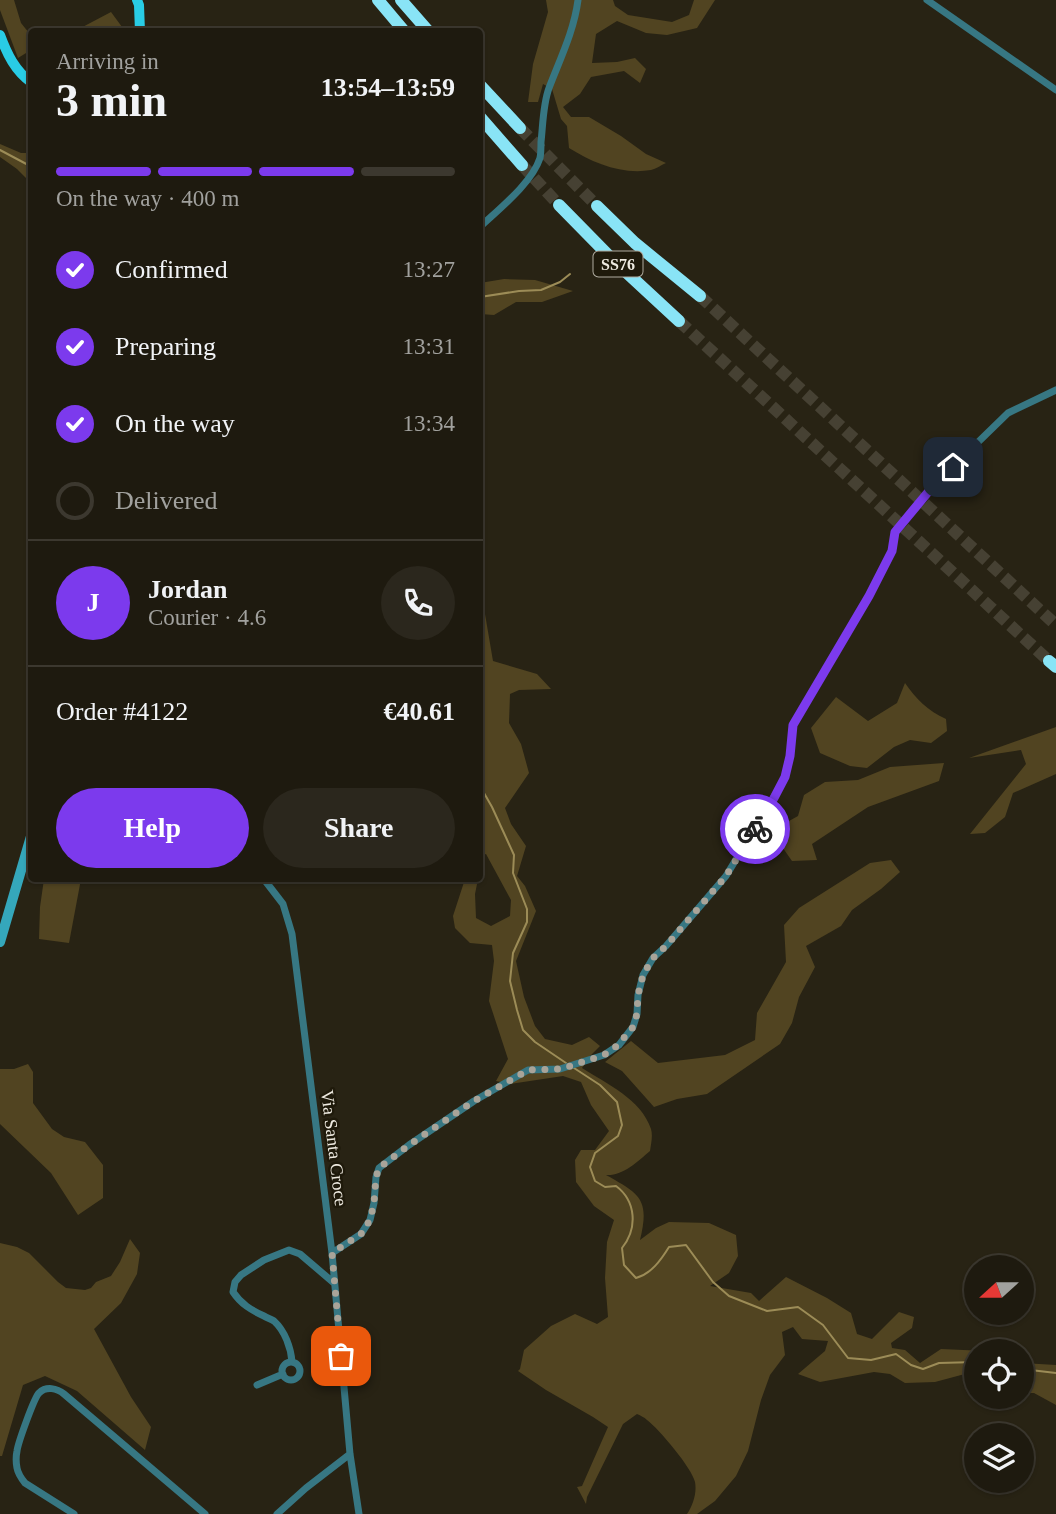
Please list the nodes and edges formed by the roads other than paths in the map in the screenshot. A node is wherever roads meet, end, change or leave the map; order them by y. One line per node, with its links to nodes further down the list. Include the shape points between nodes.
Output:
1 (137, 0): 6 (main road)
2 (378, 0): 7 (highway)
3 (401, 0): 8 (highway)
4 (578, 0): 18 (street, via 548,91 541,156 518,192)
5 (927, 0): 12 (street)
6 (140, 28)
7 (402, 28)
8 (426, 28)
9 (0, 35): 10 (main road, via 8,56)
10 (28, 80)
11 (483, 88): 14 (highway)
12 (1056, 90)
13 (483, 120): 15 (highway)
14 (520, 128)
15 (522, 165)
16 (559, 205): 20 (highway, SS76)
17 (597, 206): 19 (highway, SS76)
18 (483, 224)
19 (700, 296)
20 (679, 321)
21 (1056, 390): 25 (street, via 1008,413 934,485 895,532 892,551 869,596 793,725 785,777 774,798 726,876 653,958 643,975 633,1027 618,1045 604,1055 561,1069 528,1070 409,1145 379,1168 370,1220 361,1234)
22 (28, 848): 24 (main road)
23 (267, 882): 25 (street, Via Santa Croce, via 283,904 292,934)
24 (0, 942)
25 (332, 1253): 26 (street, Via Santa Croce)
26 (334, 1283): 27 (street, via 289,1250 264,1260 235,1282 237,1298 274,1321 284,1334); 30 (street, Via Santa Croce)
27 (292, 1362): 28 (street, via 284,1366); 28 (street, via 299,1366 297,1377 289,1379)
28 (283, 1374): 29 (street)
29 (257, 1385)
30 (350, 1454): 31 (street); 32 (street, Via Santa Croce)
31 (340, 1462): 32 (street); 35 (street)
32 (351, 1466): 36 (street, Via Santa Croce)
33 (74, 1514): 34 (street, via 33,1490 17,1467 17,1452 36,1397 50,1388 58,1389)
34 (205, 1514)
35 (277, 1514)
36 (359, 1514)

